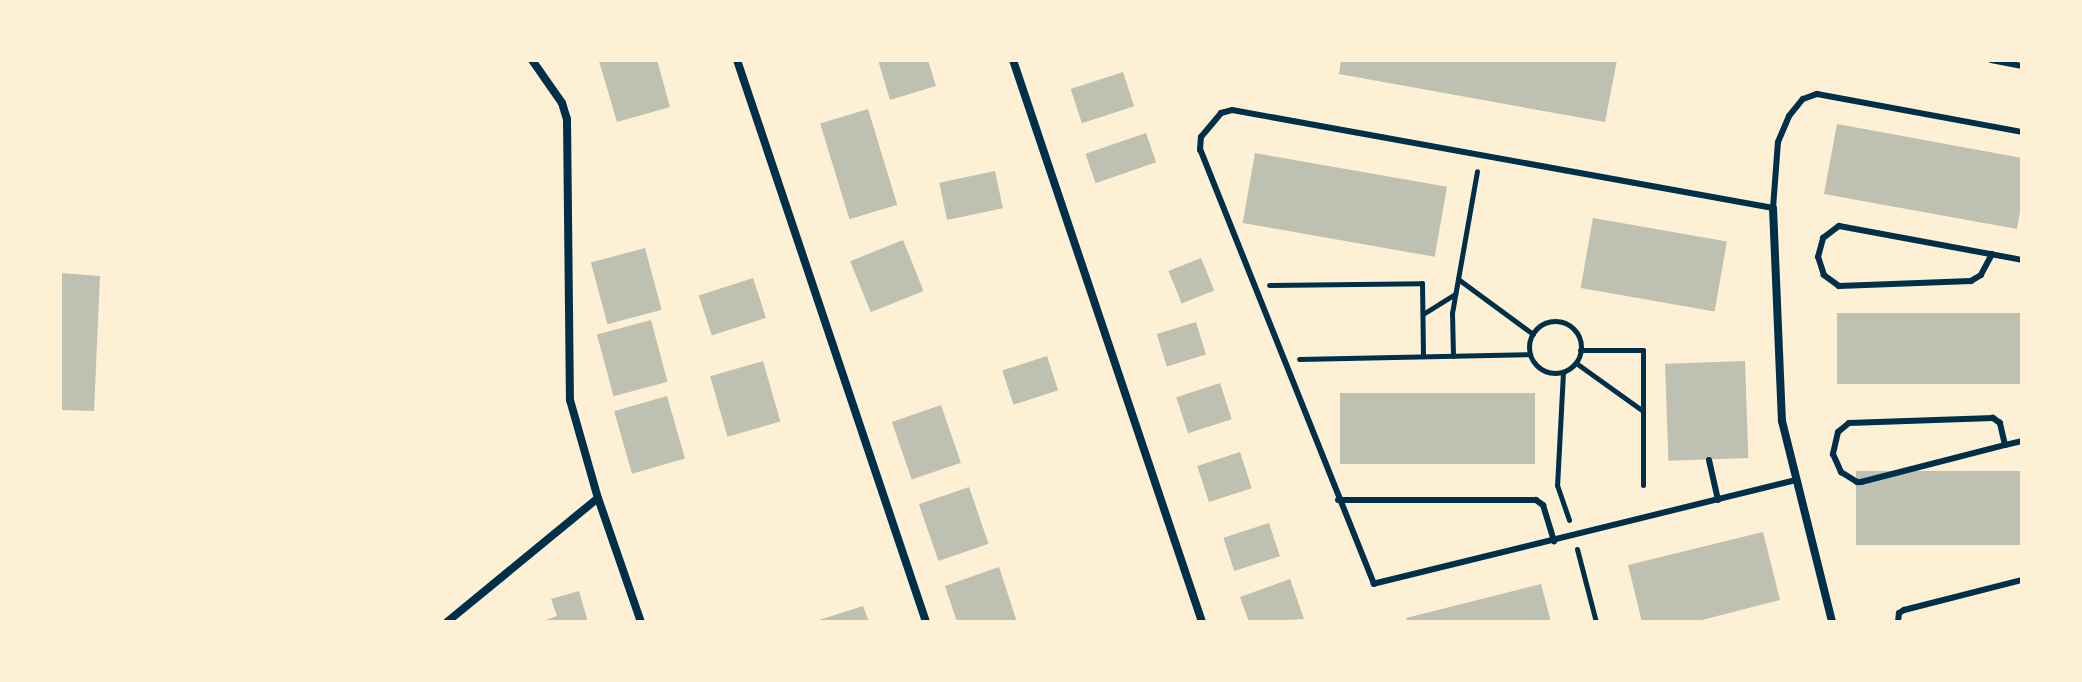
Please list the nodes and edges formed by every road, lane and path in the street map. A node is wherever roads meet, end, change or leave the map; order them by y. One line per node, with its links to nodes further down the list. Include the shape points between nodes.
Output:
1 (532, 60): 30 (street, via 567,119 570,400)
2 (737, 60): 38 (street)
3 (1013, 60): 39 (street)
4 (1991, 60): 5 (lane)
5 (2022, 66)
6 (2022, 132): 8 (lane, via 1817,94 1803,99 1789,116 1778,142)
7 (1478, 170): 11 (path)
8 (1773, 208): 28 (street, via 1782,421); 31 (lane, via 1225,110 1201,137 1200,150)
9 (1992, 254): 9 (lane, via 1839,226 1823,238 1818,257 1824,275 1839,286 1971,281 1981,275); 10 (lane)
10 (2022, 260)
11 (1458, 279): 13 (path); 16 (path)
12 (1264, 285): 14 (path, via 1422,283)
13 (1455, 293): 14 (path); 20 (path)
14 (1422, 315): 15 (path); 19 (path)
15 (1411, 317)
16 (1533, 334): 17 (path, via 1542,324 1565,323); 18 (path)
17 (1580, 350): 22 (path); 24 (path, via 1643,350)
18 (1530, 354): 20 (path); 23 (path, via 1544,372)
19 (1423, 356): 20 (path); 21 (path)
20 (1453, 356)
21 (1293, 359)
22 (1576, 363): 23 (path); 24 (path)
23 (1563, 372): 33 (path, via 1557,485)
24 (1643, 411): 29 (path)
25 (2022, 441): 26 (lane)
26 (2005, 445): 26 (lane, via 2000,423 1993,418 1849,423 1838,432 1833,454 1841,472 1857,482)
27 (1709, 460): 32 (lane)
28 (1796, 480): 32 (lane); 41 (street)
29 (1643, 485)
30 (598, 498): 36 (street); 37 (street)
31 (1338, 500): 34 (lane, via 1536,500 1543,505); 34 (lane, via 1374,584)
32 (1718, 500): 33 (lane)
33 (1574, 536): 34 (lane); 40 (path)
34 (1554, 541)
35 (2022, 580): 42 (lane, via 1904,610)
36 (447, 622)
37 (641, 622)
38 (926, 622)
39 (1202, 622)
40 (1596, 622)
41 (1832, 622)
42 (1898, 622)

